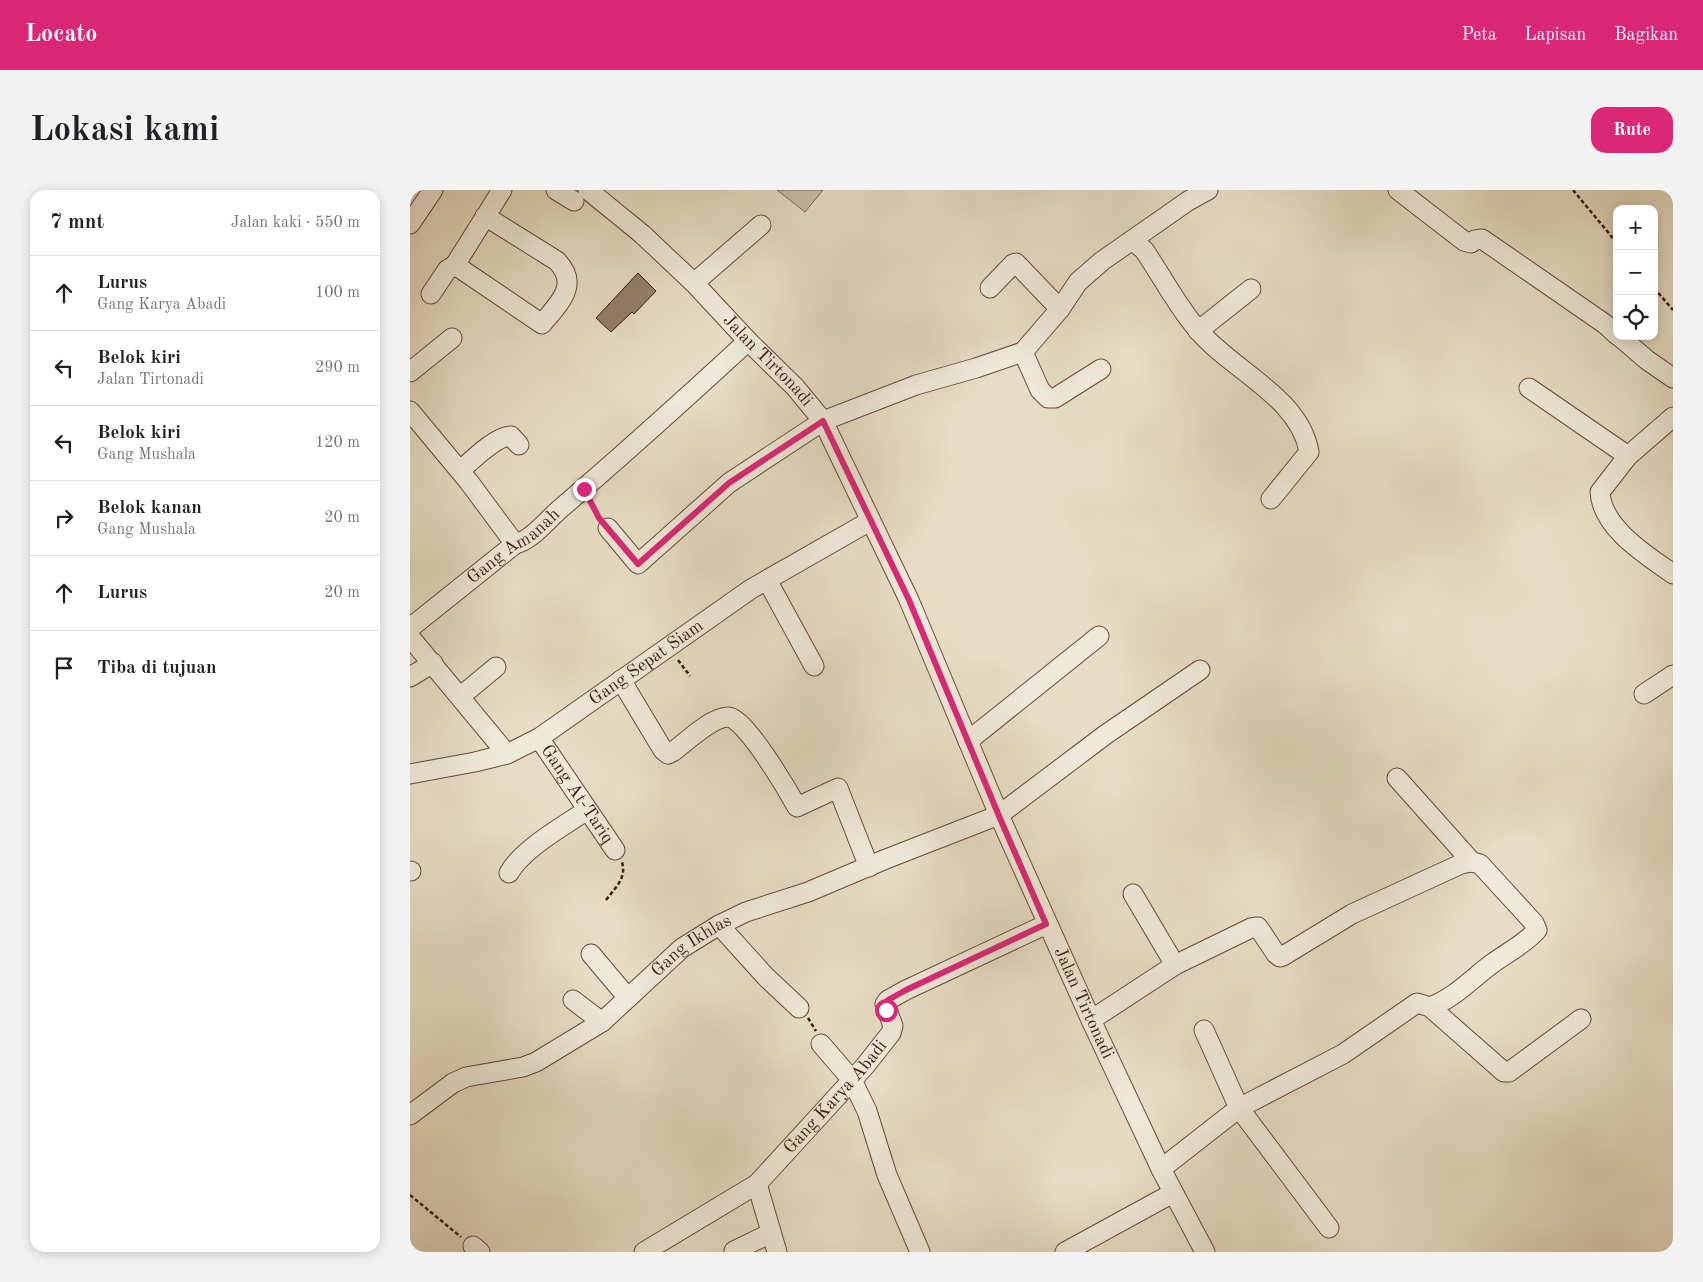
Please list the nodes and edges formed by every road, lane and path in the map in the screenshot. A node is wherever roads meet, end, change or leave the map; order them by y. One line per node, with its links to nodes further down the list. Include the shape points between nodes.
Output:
1 (433, 190): 9 (street)
2 (502, 190): 8 (street)
3 (556, 190): 7 (street, Jalan Tirtonadi)
4 (1208, 190): 12 (street)
5 (1398, 190): 22 (street, via 1464,241 1471,244 1482,239)
6 (1573, 190): 11 (path)
7 (581, 196): 14 (street, Jalan Tirtonadi, via 642,234)
8 (485, 216): 13 (street); 13 (street, via 557,260 568,280 566,291 542,324)
9 (410, 224)
10 (762, 225): 14 (street)
11 (1613, 237)
12 (1132, 240): 19 (street, via 1078,282); 21 (street, via 1144,250)
13 (455, 265): 18 (street, via 447,270)
14 (694, 283): 25 (street, Jalan Tirtonadi)
15 (990, 288): 19 (street, via 1016,263)
16 (1251, 289): 21 (street)
17 (1658, 293): 20 (path)
18 (431, 294)
19 (1060, 309): 26 (street)
20 (1673, 310)
21 (1198, 331): 38 (street, via 1284,406 1307,438 1309,452)
22 (1613, 331)
23 (452, 338): 28 (street)
24 (1624, 340): 29 (street)
25 (748, 341): 33 (street, Jalan Tirtonadi, via 795,387); 37 (street, Gang Amanah)
26 (1023, 352): 27 (street, via 1040,390 1048,398 1055,398); 33 (street, via 916,385)
27 (1101, 369)
28 (410, 372)
29 (1673, 378)
30 (1529, 388): 35 (street)
31 (410, 411): 36 (street)
32 (1673, 417): 35 (street)
33 (823, 421): 39 (street, Jalan Tirtonadi); 40 (street, via 729,483 638,564)
34 (520, 445): 36 (street, via 511,436 506,436 484,449)
35 (1628, 456): 42 (street, via 1600,492 1600,503 1628,541)
36 (460, 472): 41 (street)
37 (584, 489): 40 (path); 41 (street, Gang Amanah, via 528,539)
38 (1271, 499)
39 (870, 520): 43 (street, Gang Sepat Siam); 59 (street, Jalan Tirtonadi, via 909,600)
40 (608, 528)
41 (515, 544): 44 (street, Gang Amanah)
42 (1673, 574)
43 (767, 580): 47 (street, Gang Sepat Siam); 49 (street)
44 (410, 628)
45 (1099, 636): 59 (street)
46 (410, 637): 48 (street)
47 (668, 647): 54 (path); 55 (street, Gang Sepat Siam)
48 (433, 663): 53 (street); 57 (street)
49 (814, 666)
50 (496, 667): 57 (street)
51 (1200, 670): 64 (street, Gang Ikhlas, via 1105,735)
52 (1673, 675): 56 (street)
53 (410, 676)
54 (690, 676)
55 (621, 680): 58 (street, Gang Sepat Siam); 67 (street, via 668,754 706,727 731,717 753,738 797,806 838,788)
56 (1644, 694)
57 (461, 696): 60 (street)
58 (539, 738): 60 (street, Gang Sepat Siam); 63 (street, Gang At-Tariq)
59 (968, 741): 64 (street, Jalan Tirtonadi)
60 (507, 754): 61 (street, Gang Sepat Siam)
61 (410, 774)
62 (1397, 778): 66 (street)
63 (588, 810): 65 (street, Gang At-Tariq); 68 (street, via 514,863)
64 (999, 816): 67 (street, Gang Ikhlas); 71 (street, Jalan Tirtonadi)
65 (615, 850): 70 (path, via 624,875)
66 (1472, 862): 74 (street, via 1461,864 1352,914 1284,956 1276,954 1258,927 1254,927); 77 (street, via 1480,864 1537,930 1452,996)
67 (869, 867): 72 (street, Gang Ikhlas)
68 (508, 873)
69 (1133, 894): 74 (street)
70 (606, 900)
71 (1046, 924): 80 (street, Jalan Tirtonadi); 84 (street, Gang Karya Abadi, via 888,1000 885,1004 893,1026 891,1033)
72 (719, 925): 75 (street, Gang Ikhlas, via 682,948); 78 (street, via 766,978)
73 (591, 954): 75 (street)
74 (1175, 965): 80 (street)
75 (628, 998): 81 (street, Gang Ikhlas)
76 (573, 1000): 81 (street)
77 (1430, 1007): 79 (street, via 1504,1072 1509,1072); 85 (street, via 1417,1003 1409,1007 1343,1054)
78 (799, 1008): 83 (path, via 813,1025)
79 (1581, 1019)
80 (1091, 1020): 87 (street, Jalan Tirtonadi)
81 (602, 1022): 86 (street, Gang Ikhlas, via 536,1062 466,1077 453,1083)
82 (1204, 1030): 85 (street)
83 (821, 1044): 84 (street)
84 (852, 1080): 88 (street, Gang Karya Abadi); 97 (street, via 867,1111 887,1175)
85 (1239, 1108): 87 (street); 91 (street)
86 (410, 1115)
87 (1161, 1169): 89 (street, Jalan Tirtonadi)
88 (756, 1184): 92 (street); 95 (street, Gang Karya Abadi)
89 (1173, 1193): 98 (street); 99 (street, Jalan Tirtonadi)
90 (410, 1195): 93 (path)
91 (1329, 1228)
92 (771, 1233): 94 (street); 96 (street)
93 (476, 1249)
94 (734, 1251)
95 (644, 1252)
96 (777, 1252)
97 (920, 1252)
98 (1065, 1252)
99 (1205, 1252)

